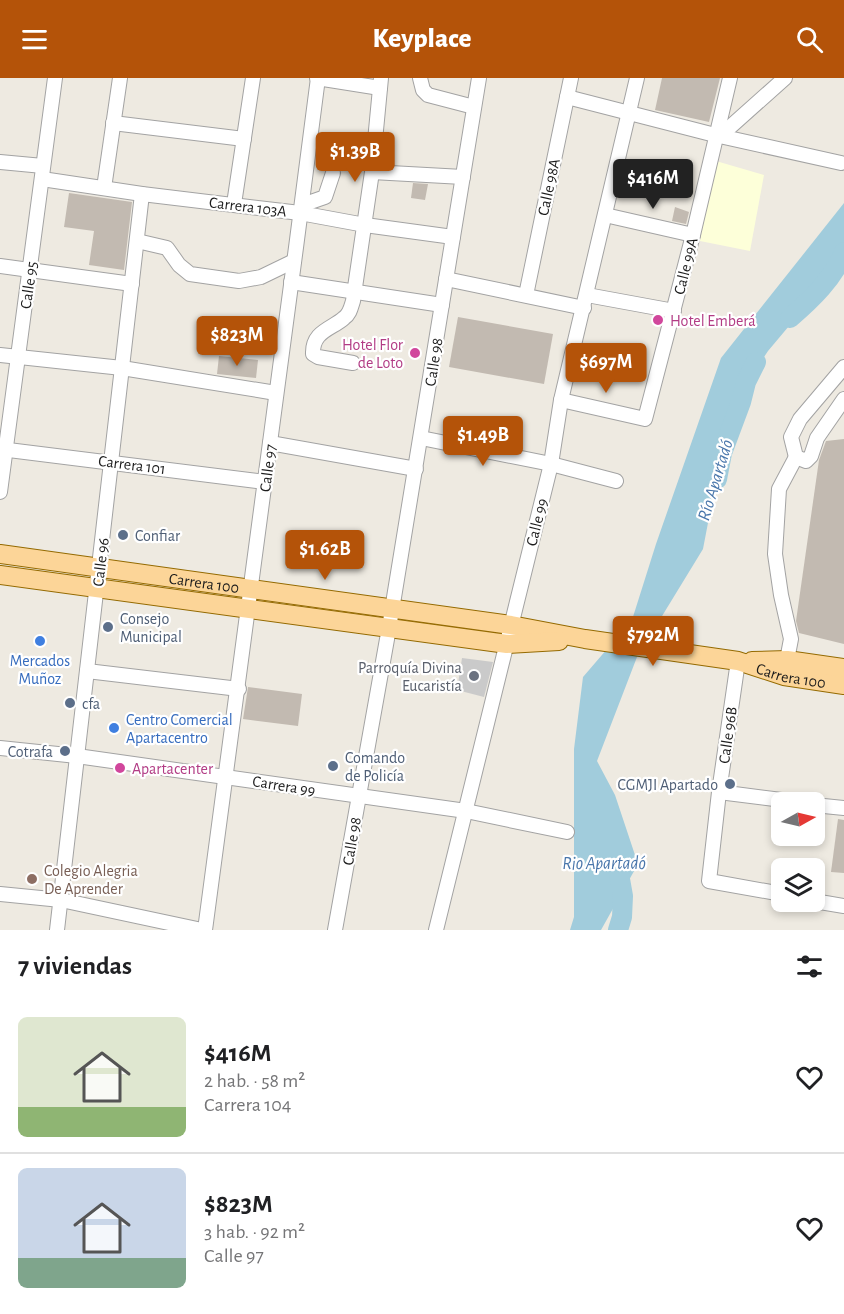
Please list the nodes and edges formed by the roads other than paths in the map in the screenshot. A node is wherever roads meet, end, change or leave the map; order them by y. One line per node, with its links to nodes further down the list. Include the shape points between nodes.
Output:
1 (55, 78): 21 (street, Calle 95)
2 (120, 78): 15 (street)
3 (253, 78): 17 (street)
4 (318, 78): 11 (street); 27 (street, Calle 97)
5 (420, 78): 13 (street, via 428,95)
6 (479, 78): 13 (street, Calle 98)
7 (571, 78): 12 (street, Calle 98A)
8 (637, 78): 14 (street, Calle 99)
9 (730, 78): 16 (street, Calle 99A)
10 (785, 78): 16 (street)
11 (381, 83): 20 (street)
12 (567, 97): 14 (street); 40 (street, Calle 98A)
13 (474, 107): 23 (street, Calle 98)
14 (629, 112): 16 (street); 28 (street, Calle 99)
15 (113, 123): 17 (street); 24 (street)
16 (718, 136): 19 (street); 30 (street, Calle 99A)
17 (244, 139): 26 (street)
18 (0, 162): 21 (street, Carrera 103A)
19 (841, 163)
20 (372, 172): 23 (street); 29 (street)
21 (43, 173): 24 (street, Carrera 103A); 35 (street, Calle 95)
22 (333, 173): 27 (street, via 325,197)
23 (463, 177): 31 (street, Calle 98)
24 (104, 188): 25 (street, Carrera 103A)
25 (142, 194): 26 (street, Carrera 103A); 32 (street, Calle 96)
26 (234, 204): 27 (street, Carrera 103A)
27 (301, 209): 29 (street, Carrera 103A); 33 (street, Calle 97)
28 (605, 215): 30 (street); 41 (street, Calle 99)
29 (365, 225): 31 (street, Carrera 103A); 39 (street)
30 (693, 235): 43 (street, Calle 99A)
31 (453, 237): 36 (street, Calle 98)
32 (137, 241): 33 (street, via 166,248 190,274 239,281 261,277); 38 (street, Calle 96)
33 (294, 261): 37 (street, Calle 97)
34 (0, 266): 35 (street)
35 (30, 270): 38 (street); 45 (street, Calle 95)
36 (446, 279): 40 (street); 42 (street, Calle 98)
37 (291, 282): 39 (street); 49 (street, Calle 97)
38 (132, 284): 48 (street, Calle 96)
39 (356, 292): 42 (street); 46 (street, via 351,311 325,329 313,347 313,354 318,357)
40 (526, 295): 41 (street)
41 (585, 302): 43 (street); 51 (street, Calle 99)
42 (442, 305): 52 (street, Calle 98)
43 (674, 311): 51 (street, Calle 99A, via 645,419)
44 (0, 355): 45 (street)
45 (18, 357): 48 (street); 54 (street, Calle 95)
46 (353, 363)
47 (844, 367): 55 (street, via 800,419 791,437)
48 (122, 368): 49 (street); 56 (street, Calle 96)
49 (276, 393): 53 (street, Calle 97)
50 (844, 399): 55 (street, via 817,438 811,456 806,460)
51 (561, 400): 57 (street, Calle 99)
52 (421, 438): 57 (street); 58 (street, Calle 98)
53 (270, 443): 58 (street); 60 (street, Calle 97)
54 (3, 449): 56 (street, Carrera 101); 61 (street, Calle 95)
55 (796, 457): 73 (street, via 779,489 775,554 791,639)
56 (111, 461): 60 (street, Carrera 101); 63 (street, Calle 96)
57 (550, 464): 59 (street); 69 (street, Calle 99)
58 (416, 469): 67 (street, Calle 98)
59 (616, 481)
60 (265, 482): 66 (street, Calle 97)
61 (0, 492)
62 (0, 554): 63 (main road, Carrera 100)
63 (99, 567): 65 (street, Calle 96); 66 (main road, Carrera 100)
64 (0, 575): 65 (main road, Carrera 100)
65 (97, 588): 68 (main road, Carrera 100); 76 (street, Calle 96)
66 (253, 589): 67 (main road, Carrera 100); 68 (street, Calle 97)
67 (392, 608): 69 (main road, Carrera 100); 70 (street, Calle 98)
68 (250, 609): 70 (main road, Carrera 100); 78 (street, Calle 97)
69 (511, 625): 71 (main road, Carrera 100); 72 (street, Calle 99)
70 (389, 628): 72 (main road, Carrera 100); 83 (street, Calle 98)
71 (585, 639): 72 (main road, Carrera 100); 74 (main road, Carrera 100)
72 (507, 644): 87 (street, Calle 99)
73 (787, 660): 74 (main road, Carrera 100); 75 (main road, Carrera 100)
74 (738, 661): 77 (main road, Carrera 100, via 784,676); 82 (street, Calle 96B)
75 (844, 668)
76 (87, 671): 78 (street); 80 (street, Calle 96)
77 (844, 685)
78 (239, 689): 81 (street, Calle 97)
79 (0, 748): 80 (street, Carrera 99)
80 (77, 756): 81 (street, Carrera 99); 91 (street, Calle 96)
81 (226, 776): 83 (street, Carrera 99); 95 (street, Calle 97)
82 (719, 792): 84 (street); 89 (street, Calle 96B, via 709,881)
83 (359, 796): 87 (street, Carrera 99); 96 (street, Calle 98)
84 (771, 799)
85 (825, 806): 86 (street)
86 (844, 808)
87 (466, 811): 88 (street, Carrera 99); 97 (street, Calle 99)
88 (567, 832)
89 (771, 892)
90 (0, 894): 91 (street)
91 (61, 900): 94 (street, Calle 96); 95 (street)
92 (825, 902): 93 (street)
93 (844, 906)
94 (57, 930)
95 (203, 930)
96 (334, 930)
97 (437, 930)

